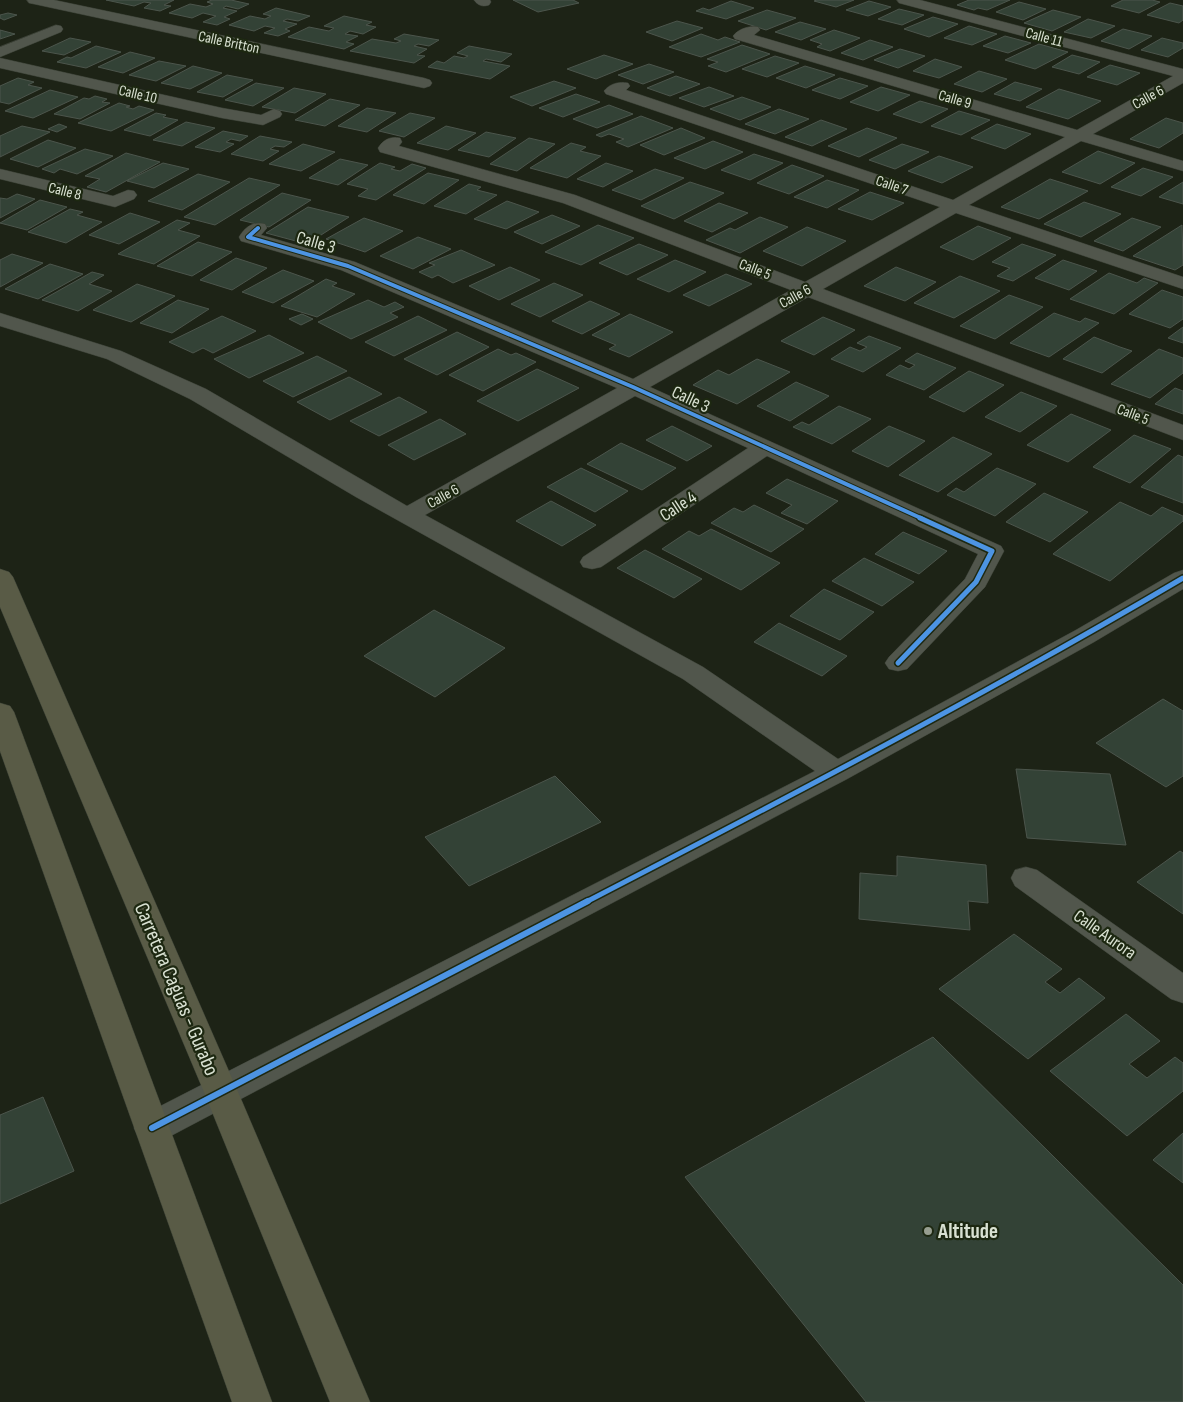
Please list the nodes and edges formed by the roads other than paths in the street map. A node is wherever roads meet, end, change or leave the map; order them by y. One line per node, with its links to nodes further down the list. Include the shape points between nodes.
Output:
1 (34, 0): 8 (street, Calle Britton)
2 (904, 0): 7 (street, Calle 11)
3 (56, 29): 5 (street)
4 (753, 30): 11 (street, Calle 9, via 740,36)
5 (0, 52)
6 (0, 63): 10 (street, Calle 10, via 222,113 263,120)
7 (1183, 75): 11 (street, Calle 6)
8 (424, 83)
9 (622, 86): 16 (street, Calle 7, via 612,91)
10 (274, 114)
11 (1080, 135): 13 (street, Calle 9); 16 (street, Calle 6)
12 (394, 142): 19 (street, Calle 5, via 386,148 569,199)
13 (1183, 166)
14 (0, 174): 15 (street, Calle 8, via 116,202)
15 (128, 195)
16 (953, 206): 18 (street, Calle 7); 19 (street, Calle 6)
17 (258, 228): 21 (street, Calle 3, via 248,237 348,266)
18 (1183, 283)
19 (807, 289): 21 (street, Calle 6); 22 (street, Calle 5)
20 (0, 319): 24 (street, via 114,355 198,394)
21 (633, 387): 23 (street, Calle 3); 24 (street, Calle 6)
22 (1183, 433)
23 (764, 448): 25 (street, Calle 4); 28 (street, Calle 3, via 992,551 976,582)
24 (408, 515): 30 (street, via 693,673)
25 (592, 562)
26 (0, 577): 33 (main road, Carretera Caguas - Gurabo)
27 (1183, 578): 30 (street, via 1085,636)
28 (898, 663)
29 (0, 712): 34 (main road)
30 (836, 772): 33 (street)
31 (1026, 878): 32 (street, Calle Aurora)
32 (1183, 990)
33 (221, 1092): 34 (street); 36 (main road, Carretera Caguas - Gurabo)
34 (152, 1128): 35 (main road)
35 (252, 1402)
36 (350, 1402)

